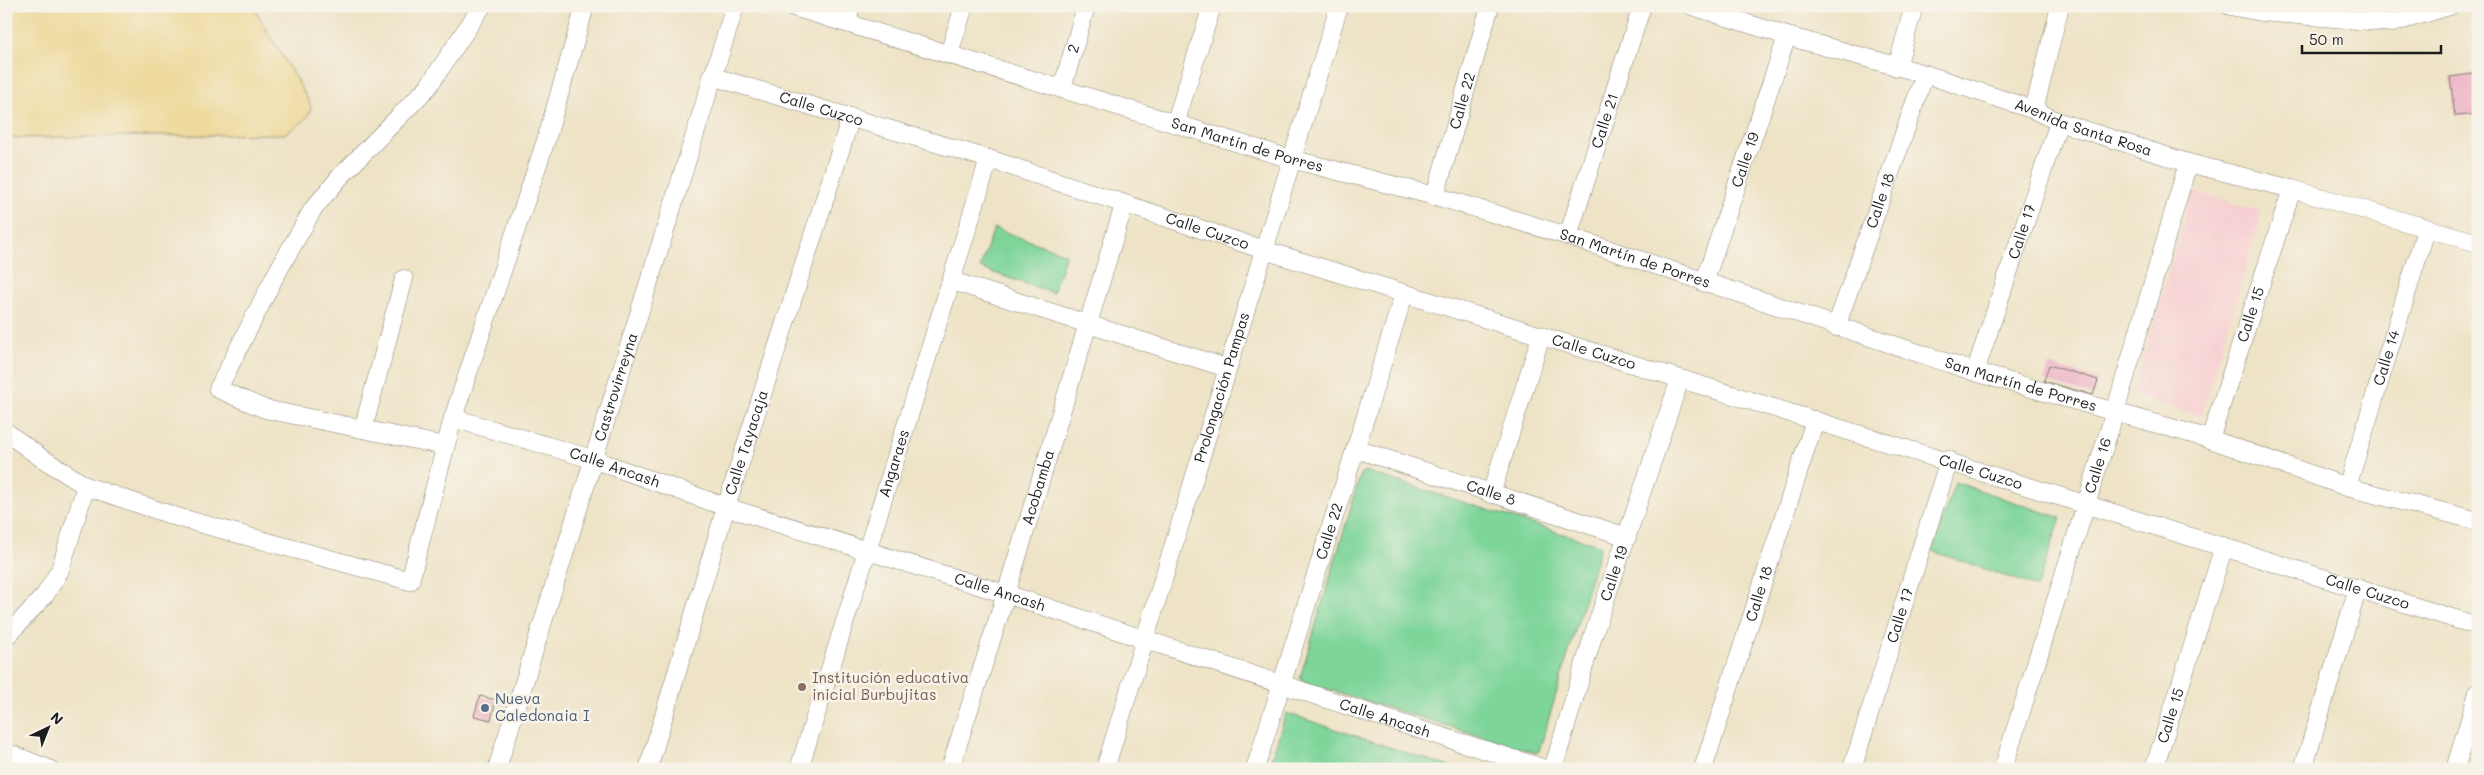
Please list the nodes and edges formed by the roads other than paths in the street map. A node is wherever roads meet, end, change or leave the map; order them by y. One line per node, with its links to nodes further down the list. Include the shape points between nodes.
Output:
1 (482, 6): 51 (street, via 428,87 313,209 218,389 265,410)
2 (585, 6): 49 (street, via 546,140)
3 (734, 6): 22 (street, Castrovirreyna)
4 (790, 6): 17 (street, San Martín de Porres)
5 (964, 6): 19 (street)
6 (1086, 6): 23 (street, 2)
7 (1212, 6): 27 (street)
8 (1339, 6): 29 (street, Prolongación Pampas)
9 (1490, 6): 32 (street, Calle 22)
10 (1642, 6): 35 (street, Calle 21)
11 (1692, 6): 18 (street, Avenida Santa Rosa)
12 (1914, 6): 20 (street)
13 (2060, 6): 24 (street)
14 (2230, 6): 16 (street)
15 (2450, 6): 16 (street, via 2393,23)
16 (2261, 9)
17 (849, 15): 19 (street, San Martín de Porres)
18 (1787, 36): 20 (street, Avenida Santa Rosa); 40 (street, Calle 19)
19 (949, 54): 23 (street, San Martín de Porres)
20 (1897, 67): 21 (street, Avenida Santa Rosa)
21 (1925, 74): 24 (street, Avenida Santa Rosa); 43 (street, Calle 18)
22 (712, 76): 25 (street, Calle Cuzco); 56 (street, Castrovirreyna)
23 (1062, 89): 27 (street, San Martín de Porres)
24 (2034, 110): 26 (street, Avenida Santa Rosa)
25 (851, 117): 28 (street, Calle Cuzco); 62 (street, Calle Tayacaja)
26 (2059, 122): 30 (street, Avenida Santa Rosa); 46 (street, Calle 17)
27 (1175, 124): 29 (street, San Martín de Porres)
28 (989, 159): 33 (street, Calle Cuzco); 39 (street, Angaraes)
29 (1291, 159): 32 (street, San Martín de Porres); 37 (street, Prolongación Pampas)
30 (2188, 163): 31 (street, Avenida Santa Rosa); 48 (street, Calle 16)
31 (2292, 188): 34 (street, Avenida Santa Rosa); 53 (street, Calle 15)
32 (1434, 196): 35 (street, San Martín de Porres)
33 (1124, 205): 37 (street, Calle Cuzco); 42 (street, Acobamba)
34 (2426, 230): 36 (street, Avenida Santa Rosa); 59 (street, Calle 14)
35 (1568, 236): 40 (street, San Martín de Porres)
36 (2478, 243)
37 (1264, 250): 41 (street, Calle Cuzco); 45 (street, Prolongación Pampas)
38 (404, 279): 51 (street)
39 (952, 281): 42 (street); 66 (street, Angaraes)
40 (1704, 283): 43 (street, San Martín de Porres)
41 (1404, 294): 44 (street, Calle Cuzco); 55 (street, Calle 22)
42 (1088, 323): 45 (street); 68 (street, Acobamba)
43 (1836, 327): 46 (street, San Martín de Porres)
44 (1541, 336): 47 (street, Calle Cuzco); 60 (street)
45 (1227, 368): 71 (street, Prolongación Pampas)
46 (1975, 372): 48 (street, San Martín de Porres)
47 (1680, 380): 50 (street, Calle Cuzco); 64 (street, Calle 19)
48 (2115, 412): 53 (street, San Martín de Porres); 61 (street, Calle 16)
49 (454, 418): 54 (street); 56 (street, Calle Ancash)
50 (1815, 420): 57 (street, Calle Cuzco); 84 (street, Calle 18)
51 (363, 429): 54 (street)
52 (6, 432): 58 (street)
53 (2210, 440): 59 (street, San Martín de Porres)
54 (445, 446): 58 (street, via 410,581 177,517)
55 (1356, 449): 60 (street, Calle 8); 72 (street, Calle 22)
56 (592, 459): 62 (street, Calle Ancash); 76 (street, Castrovirreyna)
57 (1949, 460): 61 (street, Calle Cuzco); 85 (street, Calle 17)
58 (86, 486): 70 (street, via 60,570 41,600)
59 (2347, 487): 63 (street, San Martín de Porres)
60 (1492, 494): 64 (street, Calle 8)
61 (2086, 503): 65 (street, Calle Cuzco); 86 (street, Calle 16)
62 (726, 506): 66 (street, Calle Ancash); 77 (street, Calle Tayacaja)
63 (2478, 521)
64 (1627, 537): 83 (street, Calle 19)
65 (2224, 546): 67 (street, Calle Cuzco); 87 (street, Calle 15)
66 (868, 551): 68 (street, Calle Ancash); 78 (street, Angaraes)
67 (2358, 588): 69 (street, Calle Cuzco); 88 (street)
68 (1006, 594): 71 (street, Calle Ancash); 79 (street, Acobamba)
69 (2478, 626)
70 (6, 637)
71 (1145, 639): 72 (street, Calle Ancash); 80 (street, Prolongación Pampas)
72 (1283, 685): 81 (street, Calle 22); 82 (street, Calle Ancash)
73 (2478, 692): 89 (street)
74 (6, 752): 75 (street)
75 (49, 769)
76 (497, 769)
77 (648, 769)
78 (799, 769)
79 (950, 769)
80 (1104, 769)
81 (1255, 769)
82 (1546, 769)
83 (1553, 769)
84 (1703, 769)
85 (1852, 769)
86 (2003, 769)
87 (2154, 769)
88 (2303, 769)
89 (2454, 769)

